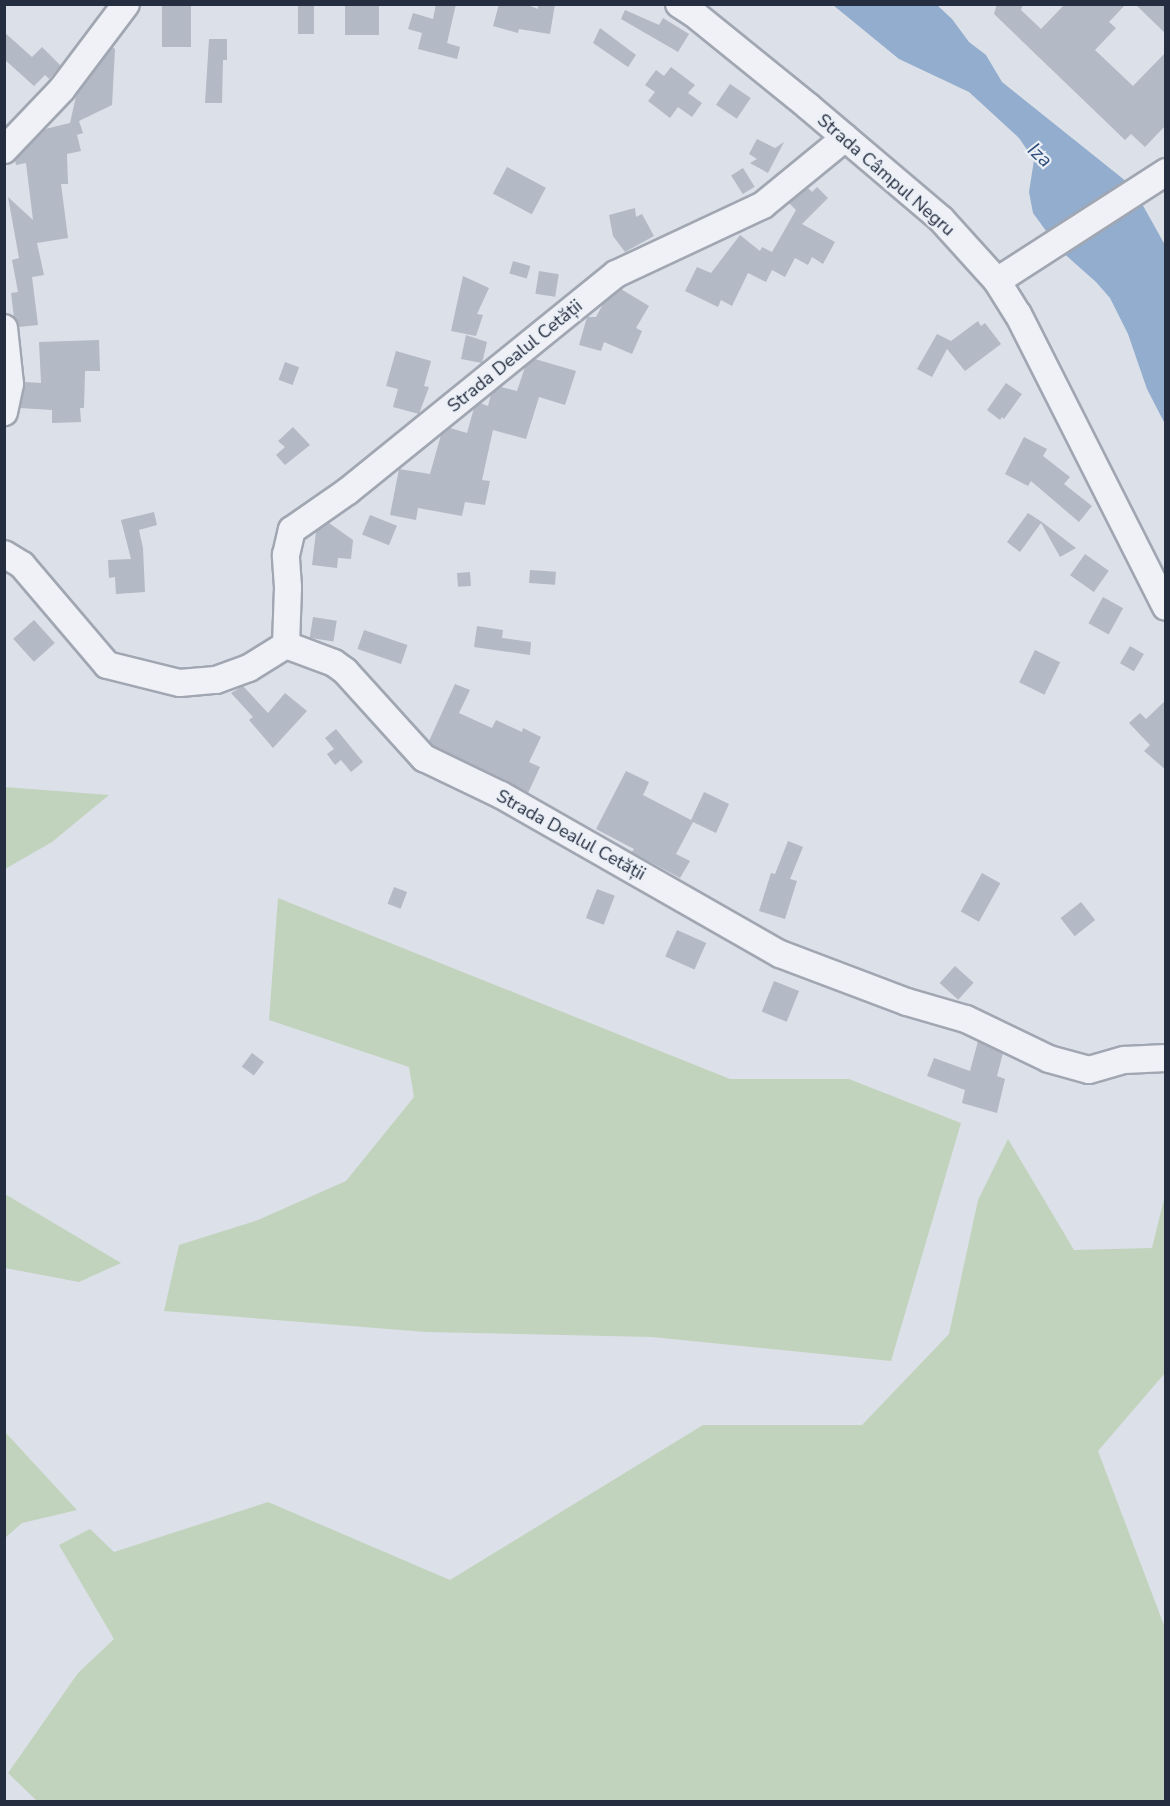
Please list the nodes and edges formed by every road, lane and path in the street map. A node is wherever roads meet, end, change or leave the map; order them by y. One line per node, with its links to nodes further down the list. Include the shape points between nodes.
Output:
1 (126, 4): 4 (street, via 62,89)
2 (679, 4): 3 (street, Strada Câmpul Negru)
3 (845, 138): 6 (street, Strada Câmpul Negru, via 941,219); 11 (street, Strada Dealul Cetății, via 763,205 616,274 348,491 292,530 286,555)
4 (4, 150)
5 (1166, 172): 6 (street)
6 (997, 281): 10 (street, Strada Câmpul Negru)
7 (4, 328): 8 (street, via 10,384)
8 (4, 412)
9 (4, 554): 11 (street, via 22,565 107,665 180,683 216,680 249,668)
10 (1166, 607)
11 (286, 645): 12 (street, Strada Dealul Cetății, via 345,671 424,758 501,795 780,954 907,1002 966,1019 1049,1059 1089,1070 1125,1060)
12 (1166, 1058)

